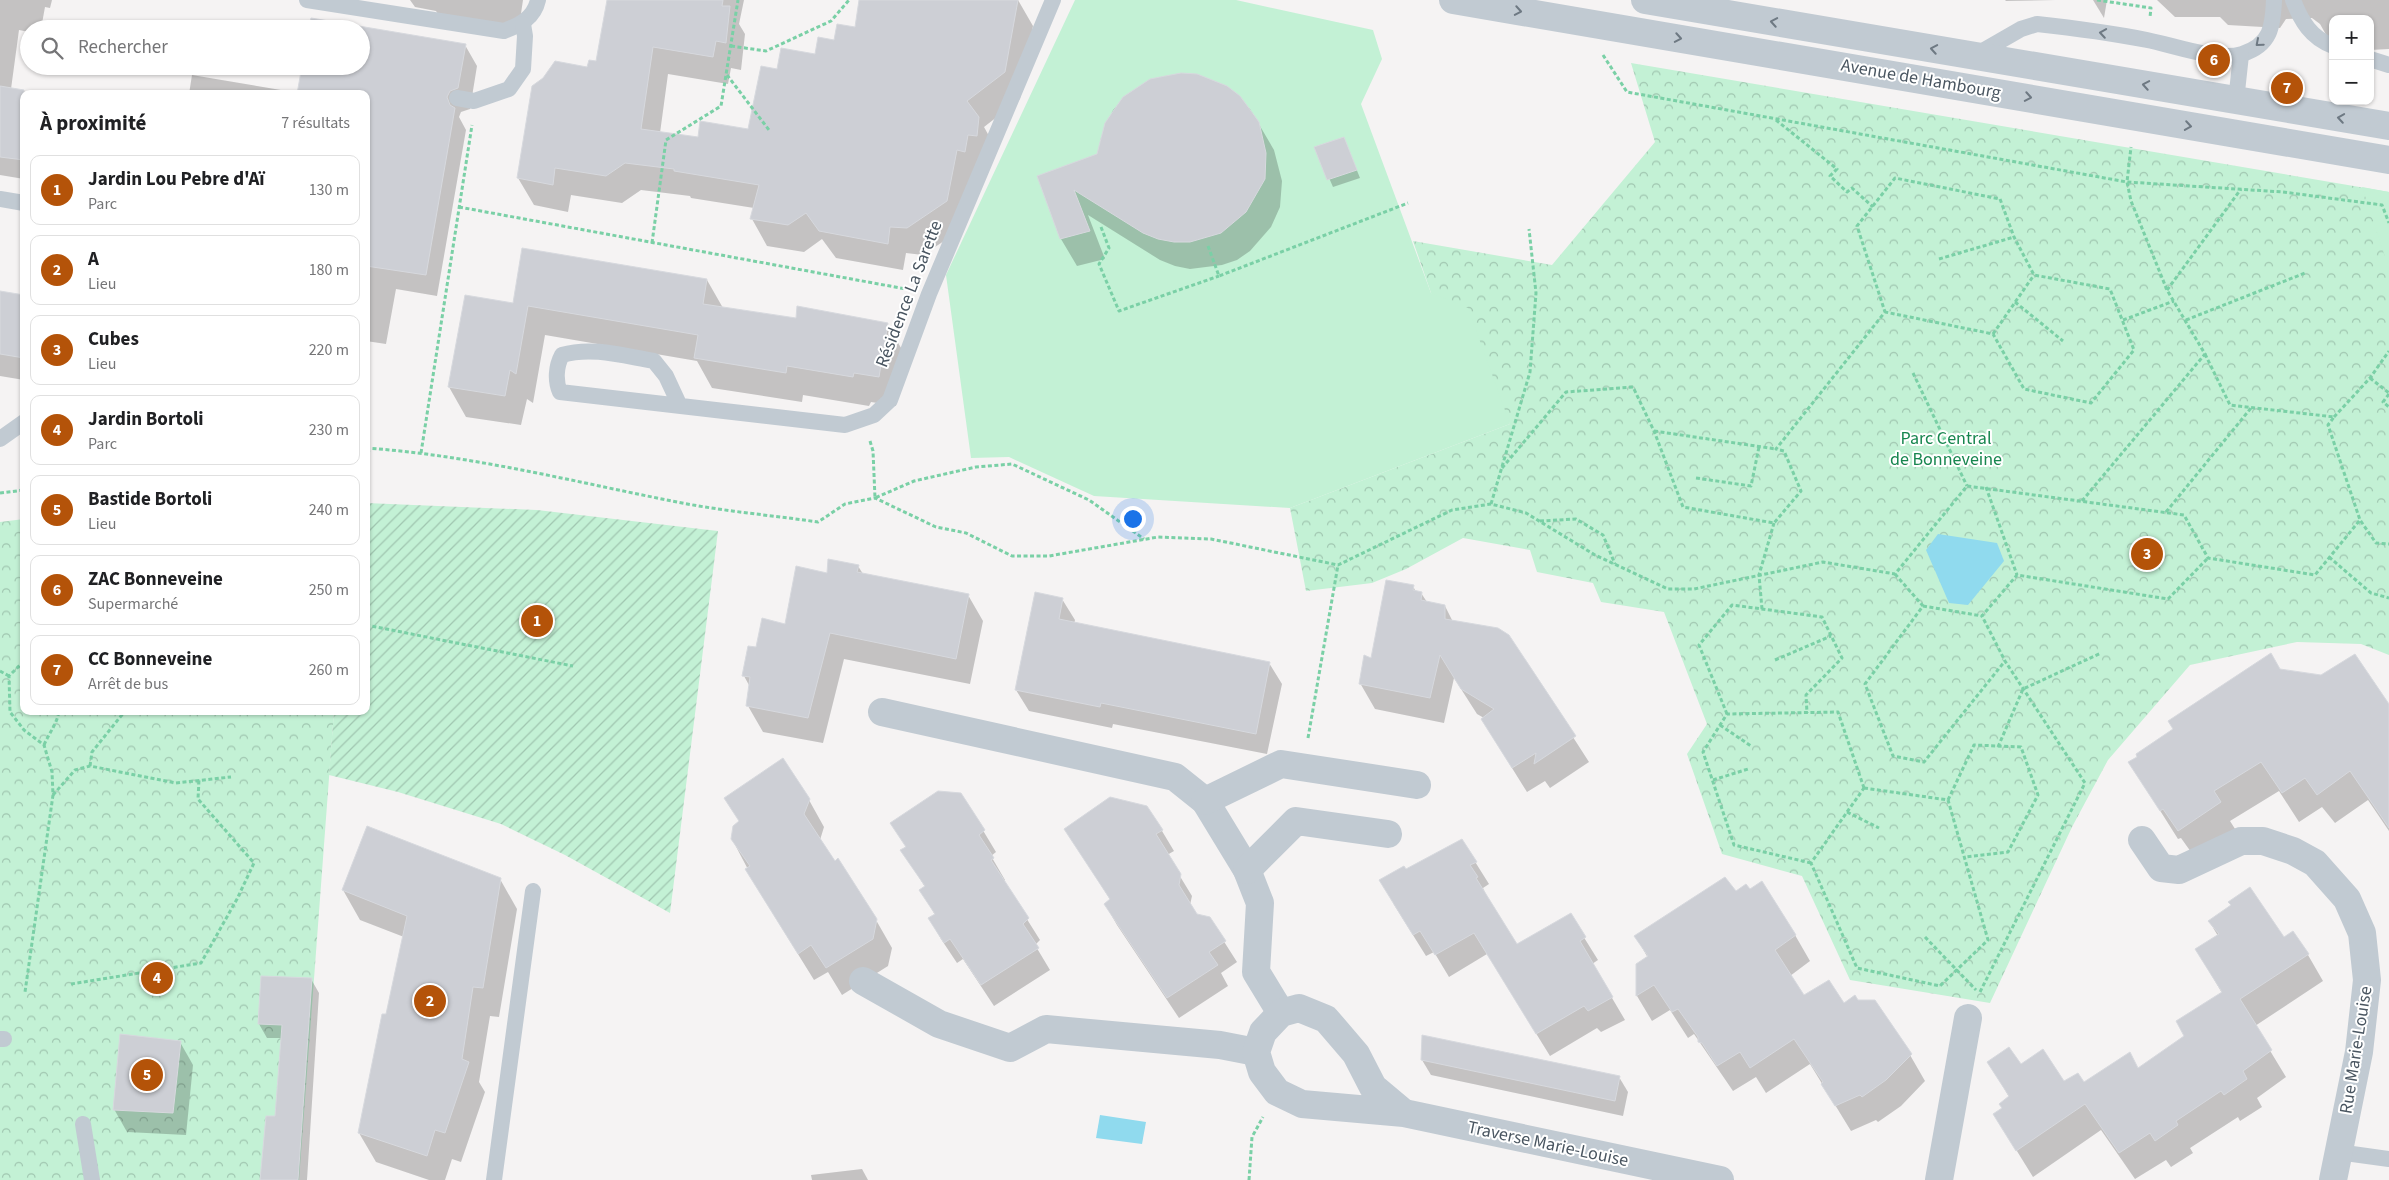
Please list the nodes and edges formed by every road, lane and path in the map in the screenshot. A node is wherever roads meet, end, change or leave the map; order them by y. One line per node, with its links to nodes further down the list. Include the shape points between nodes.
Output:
1 (307, 0): 10 (lane, via 504,31)
2 (538, 0): 10 (lane, via 537,7)
3 (738, 0): 12 (path)
4 (849, 0): 12 (path, via 831,20 766,52)
5 (1053, 0): 45 (lane, Résidence La Sarette)
6 (1453, 0): 26 (street, Avenue de Hambourg, one-way to 26)
7 (1649, 0): 15 (street, Avenue de Hambourg, one-way to 7)
8 (2274, 0): 14 (lane, one-way to 14, via 2272,28 2260,44)
9 (2293, 0): 11 (lane, via 2301,20 2319,41)
10 (523, 24): 19 (lane, via 523,69 509,89)
11 (2329, 45)
12 (731, 46): 18 (path)
13 (1603, 54): 22 (path, via 1628,92)
14 (2241, 55): 15 (lane, one-way to 15, via 2218,56 2147,40 2037,24 2021,29); 21 (lane)
15 (1974, 56): 21 (street, Avenue de Hambourg, one-way to 15)
16 (2373, 60): 17 (lane)
17 (2389, 65)
18 (726, 75): 24 (path); 38 (path, via 720,106 666,140)
19 (491, 95): 20 (lane, via 474,101); 33 (path, via 472,125)
20 (457, 98)
21 (2236, 100): 23 (street, Avenue de Hambourg, one-way to 21)
22 (1776, 120): 27 (path); 32 (path, via 1837,169 1830,176 1847,192 1852,188)
23 (2389, 126)
24 (769, 130)
25 (2132, 140): 27 (path)
26 (2389, 160)
27 (2127, 182): 28 (path); 44 (path, via 2131,201)
28 (2242, 189): 34 (path, via 2382,205); 44 (path)
29 (0, 199): 30 (lane)
30 (20, 202)
31 (1408, 204): 43 (path)
32 (1873, 206): 37 (path, via 1895,178 2000,199); 48 (path, via 1857,226)
33 (459, 207): 38 (path); 69 (path)
34 (2389, 223)
35 (1101, 226): 43 (path, via 1108,248 1099,264 1119,311)
36 (1529, 229): 70 (path, via 1536,292 1530,372)
37 (2014, 238): 40 (path); 42 (path)
38 (652, 242): 45 (path)
39 (1208, 246): 43 (path)
40 (1938, 259)
41 (2305, 273): 50 (path)
42 (2034, 275): 47 (path); 49 (path, via 2110,289)
43 (1219, 276)
44 (2167, 290): 46 (path)
45 (929, 294): 62 (lane, Résidence La Sarette, via 890,400 874,415)
46 (2174, 300): 49 (path); 50 (path)
47 (2015, 302): 51 (path); 52 (path)
48 (1885, 312): 51 (path); 68 (path)
49 (2123, 320): 51 (path, via 2134,350 2091,403 2024,389)
50 (2186, 320): 54 (path)
51 (1993, 334)
52 (2063, 341)
53 (2389, 351): 56 (path)
54 (2204, 354): 60 (path, via 2230,405); 77 (path)
55 (1913, 373): 72 (path)
56 (2370, 378): 57 (path); 61 (path)
57 (2389, 393): 59 (path, via 2383,402)
58 (679, 404): 58 (lane, Résidence La Sarette, via 560,392 557,385 558,362 562,355 577,351 599,351 654,361 666,376); 62 (lane, Résidence La Sarette, via 845,425)
59 (2389, 407)
60 (2251, 408): 61 (path); 79 (path)
61 (2334, 417): 80 (path, via 2328,425)
62 (862, 420): 76 (path, via 873,451)
63 (20, 425): 65 (lane)
64 (1654, 431): 66 (path); 70 (path, via 1633,387 1566,392); 82 (path, via 1682,508)
65 (0, 439)
66 (1759, 447): 68 (path); 71 (path, via 1752,486)
67 (370, 448): 69 (path)
68 (1776, 449): 82 (path, via 1784,451 1801,491)
69 (421, 453): 76 (path, via 675,502 818,522 845,504)
70 (1502, 468): 78 (path)
71 (1696, 478)
72 (1967, 486): 73 (path); 89 (path)
73 (1986, 487): 77 (path); 91 (path)
74 (20, 490): 75 (path)
75 (0, 493)
76 (876, 498): 83 (path, via 936,527 966,533 1012,556 1048,556); 83 (path, via 914,481 976,467 1012,464 1088,500)
77 (2082, 501): 79 (path)
78 (1491, 504): 81 (path, via 1526,513); 87 (path, via 1452,510)
79 (2166, 512): 86 (path, via 2184,515)
80 (2360, 520): 84 (path, via 2376,543); 85 (path)
81 (1539, 521): 88 (path); 88 (path, via 1576,519 1603,535)
82 (1774, 523): 90 (path)
83 (1144, 540): 87 (path, via 1158,537 1210,539)
84 (2389, 544)
85 (2330, 557): 86 (path, via 2315,575); 92 (path, via 2371,593)
86 (2208, 558): 91 (path, via 2168,599)
87 (1338, 565): 116 (path)
88 (1616, 565): 90 (path, via 1668,589 1694,589)
89 (1895, 574): 90 (path, via 1823,562); 93 (path)
90 (1760, 575): 94 (path)
91 (2017, 575): 95 (path)
92 (2389, 598)
93 (1922, 606): 95 (path); 100 (path, via 1865,684 1893,756 1924,762)
94 (1762, 609): 97 (path, via 1822,617); 108 (path, via 1732,605 1699,645)
95 (1982, 616): 100 (path)
96 (370, 626): 102 (path)
97 (1831, 636): 99 (path); 107 (path, via 1842,658 1806,695)
98 (2101, 653): 105 (path)
99 (1775, 660)
100 (2005, 661): 105 (path)
101 (20, 665): 104 (path)
102 (573, 666)
103 (0, 671): 104 (path)
104 (9, 676): 112 (path, via 10,712 24,730)
105 (2023, 688): 114 (path); 135 (path, via 2085,783 1980,994)
106 (882, 712): 125 (street, via 1175,777)
107 (1808, 713): 108 (path); 122 (path, via 1838,712)
108 (1727, 714): 111 (path)
109 (58, 715): 112 (path)
110 (122, 715): 115 (path, via 92,752)
111 (1720, 725): 113 (path); 120 (path, via 1703,752)
112 (44, 745): 123 (path, via 52,772)
113 (1751, 746)
114 (1998, 747): 124 (path, via 1974,745); 130 (path, via 2021,748 2038,795 2008,852)
115 (90, 766): 119 (path, via 176,783); 123 (path, via 75,770)
116 (1304, 766): 121 (street); 125 (street, via 1280,764)
117 (1748, 769): 120 (path)
118 (231, 777): 119 (path)
119 (199, 780): 137 (path, via 198,799 254,864 201,963)
120 (1713, 780): 131 (path, via 1734,845)
121 (1417, 785)
122 (1864, 788): 124 (path); 126 (path)
123 (53, 795): 138 (path)
124 (1948, 800): 130 (path)
125 (1205, 801): 132 (street)
126 (1847, 812): 127 (path); 131 (path)
127 (1879, 828)
128 (1388, 834): 132 (street, via 1296,820)
129 (2142, 840): 145 (street, Rue Marie-Louise, via 2161,868 2180,870 2241,841 2262,841 2315,863 2347,899 2362,933 2367,980 2359,1052)
130 (1965, 857): 135 (path, via 1988,940)
131 (1811, 863): 135 (path, via 1857,968 1940,986)
132 (1247, 870): 139 (street, via 1260,903 1256,972)
133 (533, 891): 148 (lane)
134 (1925, 937): 135 (path)
135 (1957, 970)
136 (863, 981): 141 (street, via 939,1024 1010,1048 1046,1029 1220,1045)
137 (71, 984)
138 (25, 992)
139 (1281, 1013): 141 (street, via 1263,1032); 143 (street, Traverse Marie-Louise, via 1299,1008 1326,1019 1356,1054 1373,1087)
140 (1968, 1018): 151 (street)
141 (1256, 1052): 142 (street, Traverse Marie-Louise, via 1262,1072)
142 (1278, 1092): 143 (street, Traverse Marie-Louise, via 1302,1104); 149 (path, via 1252,1137)
143 (1404, 1113): 150 (street, Traverse Marie-Louise)
144 (83, 1124): 147 (lane)
145 (2338, 1152): 146 (lane); 152 (street, Rue Marie-Louise)
146 (2389, 1159)
147 (92, 1180)
148 (494, 1180)
149 (1249, 1180)
150 (1720, 1180)
151 (1939, 1180)
152 (2333, 1180)

